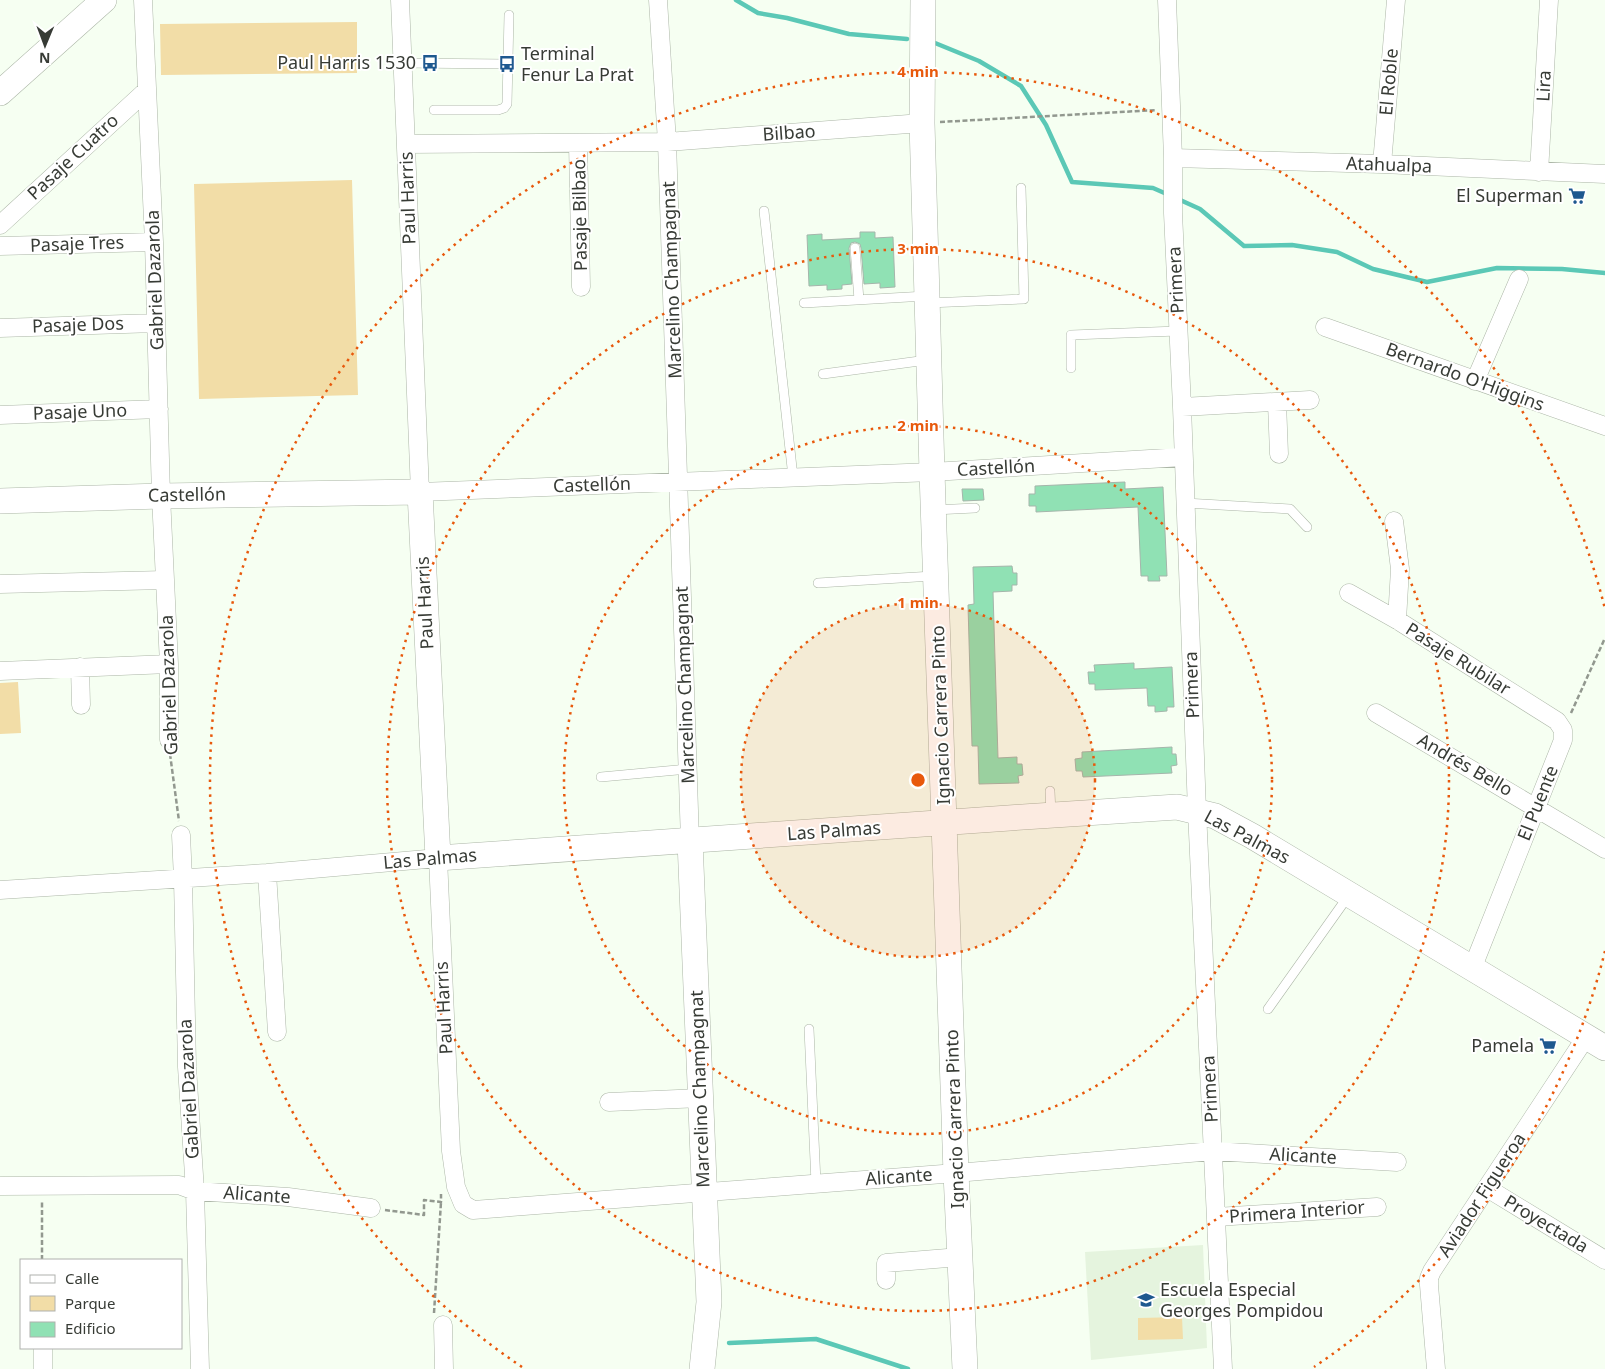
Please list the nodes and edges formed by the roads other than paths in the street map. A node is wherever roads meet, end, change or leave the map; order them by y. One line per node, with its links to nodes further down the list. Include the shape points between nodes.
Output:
1 (104, 0): 13 (main road)
2 (143, 0): 12 (street, Gabriel Dazarola)
3 (400, 0): 10 (street, Paul Harris)
4 (658, 0): 16 (street, Marcelino Champagnat)
5 (923, 0): 15 (main road, Ignacio Carrera Pinto)
6 (1167, 0): 19 (street, Primera)
7 (1396, 0): 20 (street, El Roble)
8 (1549, 0): 21 (street, Lira)
9 (509, 15): 11 (lane)
10 (403, 63): 11 (lane); 18 (street, Paul Harris)
11 (507, 64): 14 (lane, via 507,104 504,108)
12 (147, 90): 25 (street, Pasaje Cuatro); 26 (street, Gabriel Dazarola)
13 (0, 93)
14 (434, 110)
15 (922, 124): 16 (street, Bilbao); 32 (main road, Ignacio Carrera Pinto)
16 (667, 142): 17 (street, Bilbao); 52 (street, Marcelino Champagnat)
17 (578, 143): 18 (street, Bilbao); 30 (street, Pasaje Bilbao)
18 (406, 144): 53 (street, Paul Harris)
19 (1173, 158): 20 (street, Atahualpa); 37 (street, Primera)
20 (1382, 164): 21 (street, Atahualpa)
21 (1539, 172): 22 (street, Atahualpa)
22 (1605, 174)
23 (1021, 188): 32 (lane, via 1024,299)
24 (764, 211): 51 (lane)
25 (0, 225)
26 (154, 242): 27 (street, Pasaje Tres); 34 (street, Gabriel Dazarola)
27 (0, 246)
28 (855, 248): 31 (lane)
29 (1520, 280): 41 (street)
30 (581, 287)
31 (859, 300): 32 (lane); 33 (lane)
32 (927, 300): 38 (main road, Ignacio Carrera Pinto)
33 (804, 303)
34 (156, 323): 36 (street, Pasaje Dos); 45 (street, Gabriel Dazarola)
35 (1325, 327): 41 (street, Bernardo O'Higgins)
36 (0, 328)
37 (1178, 331): 39 (lane, via 1071,335); 44 (street, Primera)
38 (929, 360): 40 (lane); 50 (main road, Ignacio Carrera Pinto)
39 (1072, 368)
40 (823, 374)
41 (1475, 381): 47 (street, Bernardo O'Higgins)
42 (1310, 400): 43 (street)
43 (1277, 403): 44 (street); 48 (street)
44 (1182, 407): 49 (street, Primera)
45 (159, 409): 46 (street, Pasaje Uno); 54 (street, Gabriel Dazarola)
46 (0, 415)
47 (1605, 426)
48 (1279, 454)
49 (1183, 457): 50 (street, Castellón); 56 (street, Primera)
50 (932, 472): 51 (street, Castellón); 58 (main road, Ignacio Carrera Pinto)
51 (793, 477): 52 (street, Castellón)
52 (679, 481): 53 (street, Castellón); 74 (street, Marcelino Champagnat)
53 (420, 492): 54 (main road, Castellón); 82 (main road, Paul Harris)
54 (162, 496): 55 (main road, Castellón); 62 (street, Gabriel Dazarola)
55 (0, 501)
56 (1185, 503): 60 (lane, via 1290,509); 77 (street, Primera)
57 (975, 508): 58 (lane)
58 (934, 510): 61 (main road, Ignacio Carrera Pinto)
59 (1394, 521): 66 (street, via 1400,569)
60 (1308, 527)
61 (936, 576): 63 (lane); 78 (main road, Ignacio Carrera Pinto)
62 (165, 580): 64 (street); 67 (street, Gabriel Dazarola)
63 (818, 583)
64 (0, 584)
65 (1349, 593): 66 (street, Pasaje Rubilar)
66 (1397, 620): 72 (street, Pasaje Rubilar, via 1557,721)
67 (169, 664): 68 (street); 73 (street, Gabriel Dazarola)
68 (80, 667): 69 (street); 70 (street)
69 (0, 671)
70 (81, 706)
71 (1376, 713): 76 (street, Andrés Bello)
72 (1563, 730): 76 (street, El Puente, via 1563,740)
73 (169, 740)
74 (688, 769): 75 (lane); 80 (street, Marcelino Champagnat)
75 (600, 777)
76 (1536, 807): 81 (street, Andrés Bello); 87 (street, El Puente)
77 (1197, 811): 78 (main road, Las Palmas, via 1177,807 1051,803); 86 (main road, Las Palmas, via 1252,836); 94 (street, Primera)
78 (945, 823): 80 (main road, Las Palmas); 96 (main road, Ignacio Carrera Pinto)
79 (181, 835): 84 (street, Gabriel Dazarola)
80 (690, 841): 82 (main road, Las Palmas); 92 (main road, Marcelino Champagnat)
81 (1605, 849)
82 (438, 858): 83 (street, Las Palmas); 102 (street, Paul Harris, via 451,1151 456,1188)
83 (267, 873): 84 (street, Las Palmas); 90 (street)
84 (183, 879): 85 (street, Las Palmas); 100 (street, Gabriel Dazarola, via 187,1067)
85 (0, 890)
86 (1349, 895): 87 (main road, Las Palmas); 88 (lane)
87 (1472, 969): 91 (main road, Las Palmas)
88 (1268, 1009)
89 (809, 1029): 97 (lane)
90 (277, 1032)
91 (1595, 1042): 99 (street, Aviador Figueroa)
92 (701, 1098): 93 (street); 101 (main road, Marcelino Champagnat)
93 (609, 1102)
94 (1213, 1151): 95 (street, Alicante); 96 (street, Alicante); 105 (street, Primera)
95 (1397, 1162)
96 (956, 1173): 97 (street, Alicante); 106 (main road, Ignacio Carrera Pinto)
97 (816, 1183): 101 (street, Alicante)
98 (0, 1186): 100 (street, Alicante, via 179,1185)
99 (1487, 1188): 107 (street, Proyectada); 117 (street, Aviador Figueroa, via 1429,1278)
100 (195, 1190): 104 (street, Alicante); 112 (street, Gabriel Dazarola)
101 (704, 1191): 102 (street, Alicante, via 473,1210); 114 (main road, Marcelino Champagnat, via 709,1302)
102 (464, 1204)
103 (1377, 1207): 105 (street, Primera Interior)
104 (371, 1208)
105 (1216, 1217): 116 (street, Primera)
106 (960, 1257): 108 (street, via 886,1263); 115 (main road, Ignacio Carrera Pinto)
107 (1605, 1260)
108 (886, 1280)
109 (443, 1325): 113 (street)
110 (43, 1349): 111 (street)
111 (43, 1369)
112 (200, 1369)
113 (444, 1369)
114 (702, 1369)
115 (965, 1369)
116 (1223, 1369)
117 (1436, 1369)

